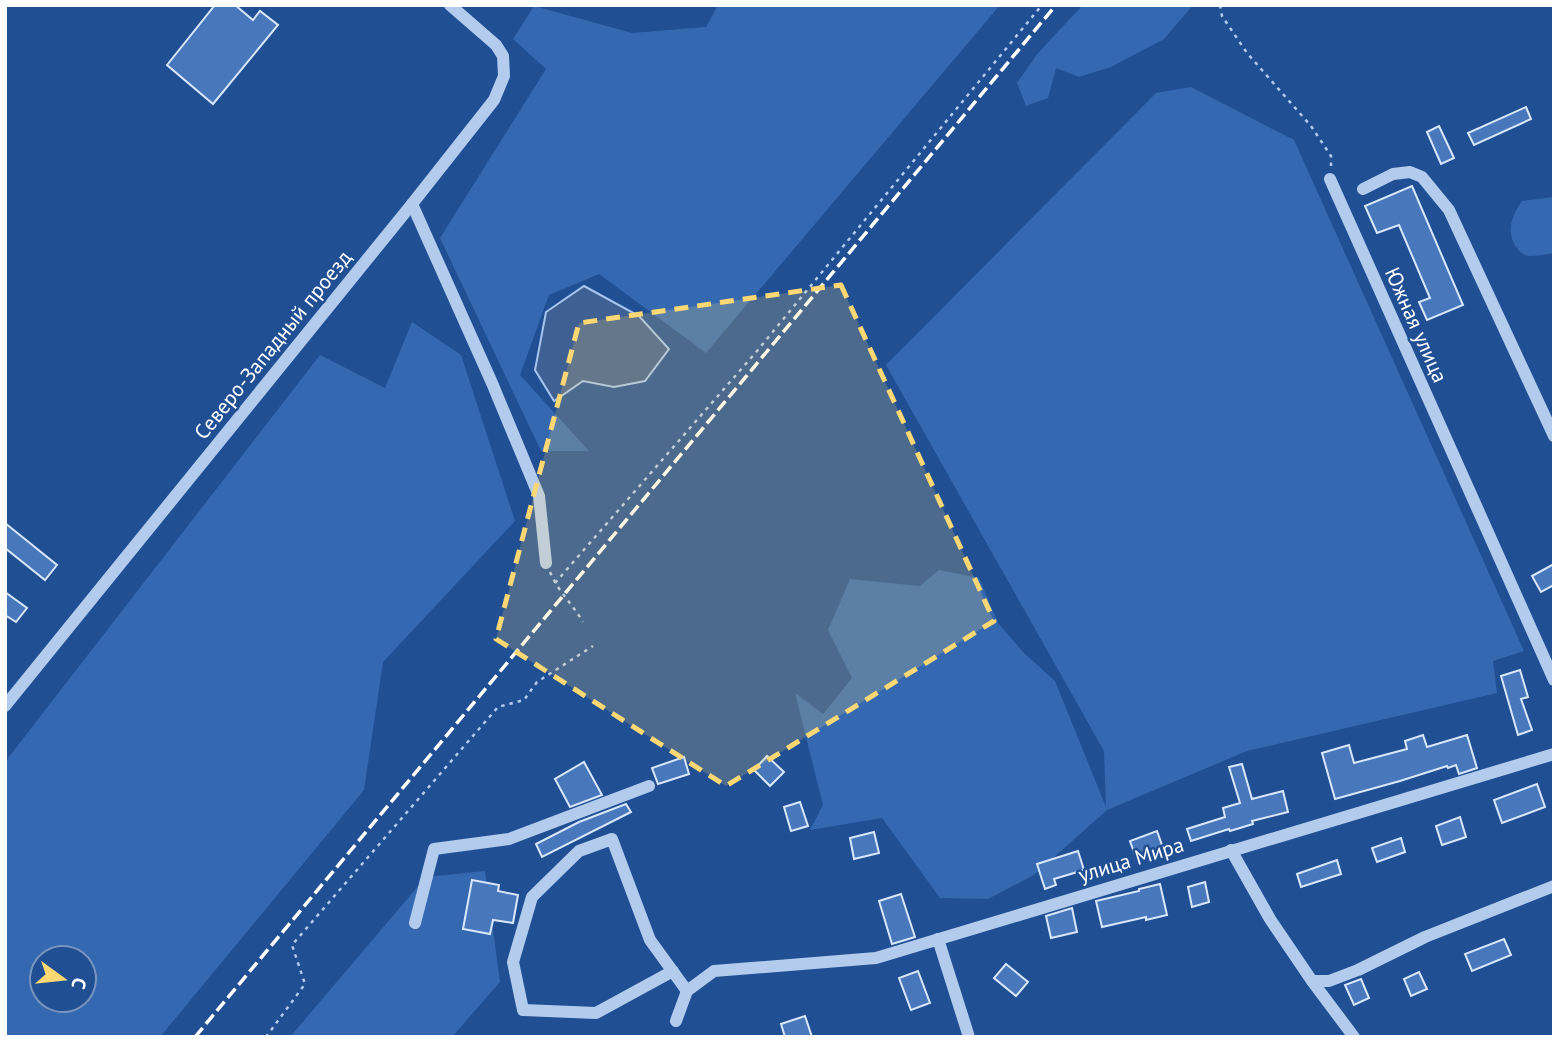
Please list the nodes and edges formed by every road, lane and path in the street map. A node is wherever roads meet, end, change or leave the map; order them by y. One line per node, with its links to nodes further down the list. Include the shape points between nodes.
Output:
1 (450, 5): 6 (street, Северо-Западный проезд, via 496,44 503,56 504,76 494,100)
2 (1042, 5): 9 (path, via 757,351)
3 (1220, 5): 4 (path, via 1222,16 1247,53 1331,156)
4 (1330, 179): 12 (street, Южная улица)
5 (1363, 190): 7 (street, via 1393,174 1410,172 1422,177 1449,210)
6 (412, 204): 8 (street, via 538,496); 13 (street, Северо-Западный проезд)
7 (1554, 436)
8 (546, 563): 9 (path)
9 (555, 583): 10 (path)
10 (583, 622)
11 (593, 646): 24 (path, via 537,682 524,700 498,707 292,945 305,984)
12 (1554, 680)
13 (5, 706)
14 (1554, 754): 16 (street, улица Мира)
15 (649, 786): 18 (street, via 509,839 435,849)
16 (1231, 850): 19 (street, улица Мира); 21 (street)
17 (1554, 886): 21 (street, via 1425,937 1358,970 1329,981)
18 (415, 923)
19 (938, 939): 22 (street, улица Мира, via 876,957 714,971); 25 (street)
20 (673, 971): 20 (street, via 650,940 612,839 579,851 533,897 513,962 523,1010 596,1013); 22 (street)
21 (1312, 981): 26 (street)
22 (687, 991): 23 (street)
23 (676, 1021)
24 (267, 1037)
25 (969, 1037)
26 (1354, 1037)

